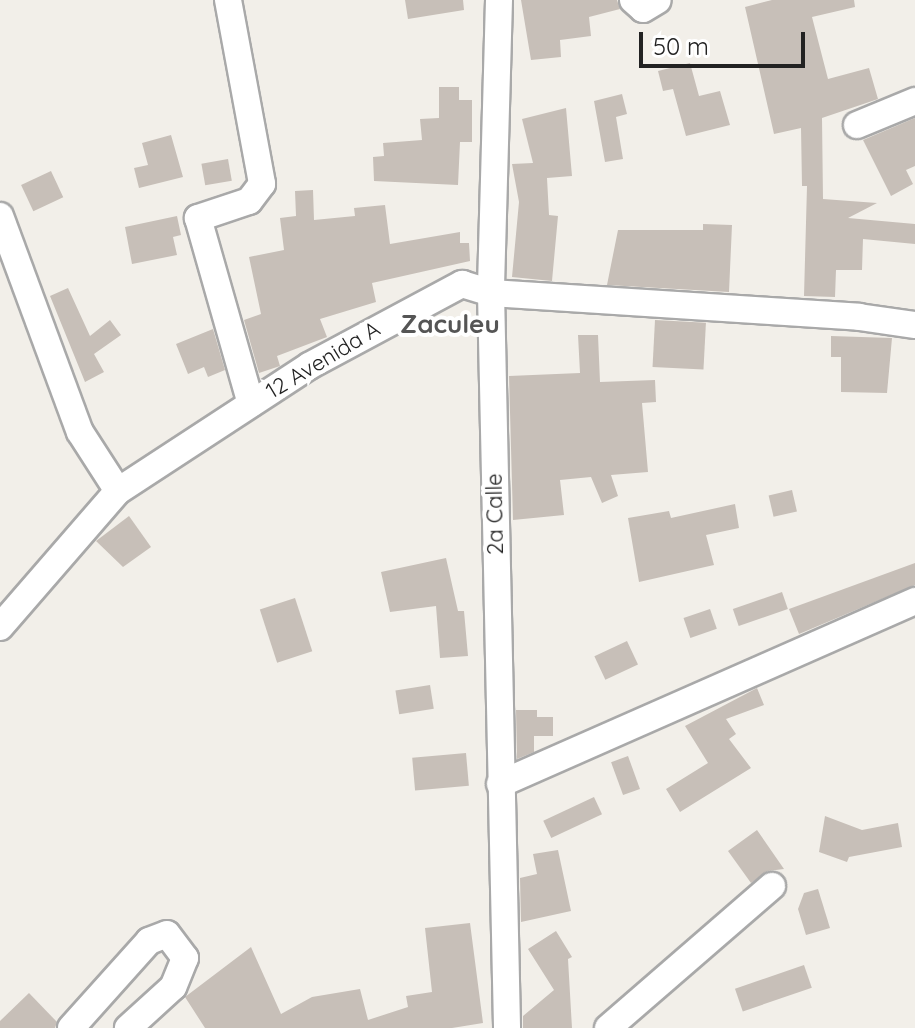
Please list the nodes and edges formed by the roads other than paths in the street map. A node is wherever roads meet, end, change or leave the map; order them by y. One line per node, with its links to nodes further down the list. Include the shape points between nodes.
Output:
1 (228, 0): 10 (street, via 262,184 249,201 198,218)
2 (499, 0): 8 (street, 2a Calle)
3 (633, 0): 4 (street, via 643,9)
4 (658, 0)
5 (915, 101): 6 (street)
6 (857, 125)
7 (0, 216): 11 (street, via 80,432)
8 (491, 293): 9 (street, 12 Avenida A); 10 (street, 12 Avenida A, via 462,284 430,298); 14 (street, 2a Calle)
9 (915, 325)
10 (251, 404): 11 (street, 12 Avenida A)
11 (118, 491): 13 (street, 12 Avenida A)
12 (915, 601): 14 (street)
13 (0, 627)
14 (500, 784): 18 (street, 2a Calle)
15 (772, 886): 19 (street)
16 (71, 1028): 17 (street, via 149,941 167,934 185,958 179,973 173,987)
17 (128, 1028)
18 (507, 1028)
19 (608, 1028)

